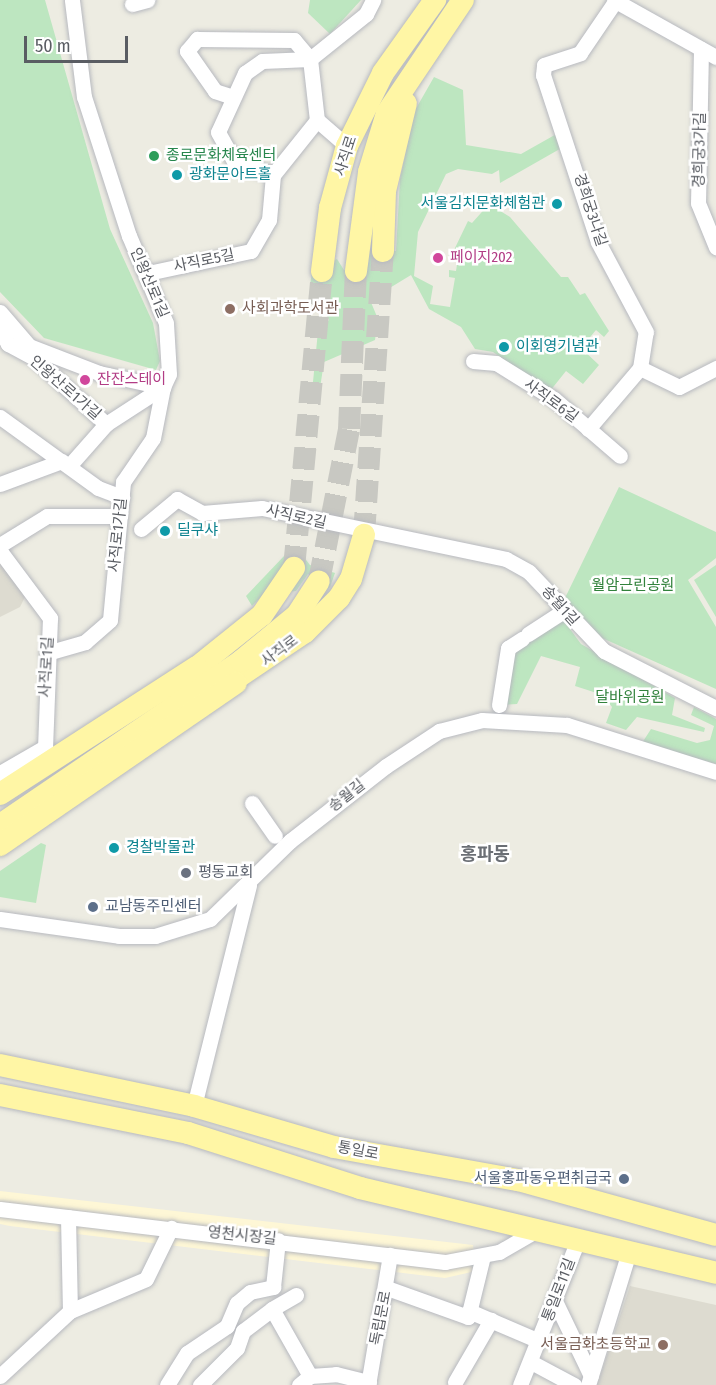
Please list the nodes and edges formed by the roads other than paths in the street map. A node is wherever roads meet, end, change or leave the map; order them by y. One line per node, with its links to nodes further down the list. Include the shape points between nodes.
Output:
1 (72, 0): 18 (street, 인왕산로1길, via 87,107 129,236)
2 (373, 0): 10 (street, via 366,14)
3 (435, 0): 7 (main road, 사직로)
4 (464, 0): 8 (main road, 사직로)
5 (614, 1): 6 (street); 22 (street, 경희궁3나길, via 580,53 544,64 543,75 598,242 646,332)
6 (701, 49): 9 (street); 15 (street, 경희궁3가길, via 698,203)
7 (400, 51): 8 (main road, 사직로, via 363,161 352,271 369,172 387,113); 13 (main road, 사직로)
8 (427, 52): 16 (main road, 사직로, via 391,153)
9 (716, 57)
10 (310, 59): 11 (street, via 262,61 245,73); 11 (street, via 294,40 197,39 187,51 215,91); 12 (street)
11 (233, 97): 14 (street, via 218,132 234,161)
12 (317, 120): 13 (street); 14 (street)
13 (347, 146): 17 (main road, 사직로, via 330,208)
14 (273, 175): 18 (street, 사직로5길, via 269,220 251,251)
15 (716, 247)
16 (383, 250)
17 (322, 271)
18 (148, 273): 24 (street, 인왕산로1길, via 170,341)
19 (0, 312): 24 (street, via 29,346 99,373)
20 (0, 329): 26 (street, 인왕산로1가길, via 8,344 34,358)
21 (473, 361): 27 (street, 사직로6길, via 496,363 554,399)
22 (640, 368): 23 (street, via 679,387); 27 (street)
23 (716, 368)
24 (163, 387): 26 (street, 인왕산로1가길); 31 (street, 사직로1가길, via 153,438 123,482)
25 (0, 417): 29 (street)
26 (106, 424): 29 (street, 인왕산로1가길)
27 (588, 429): 28 (street, 사직로6길)
28 (620, 456)
29 (66, 464): 30 (street); 31 (street)
30 (0, 484)
31 (122, 497): 32 (street, 사직로1가길)
32 (120, 516): 36 (street, via 47,516); 39 (street, 사직로1가길, via 110,620 85,642)
33 (141, 529): 34 (street, 사직로2길, via 177,499 202,513 262,508)
34 (393, 533): 43 (street, 송월1길, via 506,559 529,572 604,651)
35 (364, 535): 41 (main road, 사직로, via 351,579 305,632)
36 (0, 544)
37 (0, 551): 39 (street, 사직로1길, via 50,618)
38 (559, 614): 42 (street, via 508,648)
39 (47, 653): 46 (street, 사직로1길, via 45,747)
40 (196, 667): 44 (main road, 사직로); 44 (main road, 사직로, via 308,575 262,635); 47 (main road)
41 (257, 668): 44 (main road, 사직로); 52 (main road)
42 (499, 705)
43 (716, 708)
44 (141, 722): 49 (main road, 사직로); 50 (main road, 사직로)
45 (716, 772): 53 (street, 송월길, via 567,726 482,720 439,731 386,766)
46 (0, 773)
47 (0, 794)
48 (252, 803): 51 (street)
49 (0, 809)
50 (0, 825)
51 (274, 836)
52 (0, 845)
53 (251, 878): 54 (street, 송월길, via 227,908 210,919 155,936 119,936); 57 (street)
54 (0, 919)
55 (0, 1065): 57 (main road, 통일로)
56 (0, 1095): 61 (main road, via 188,1132 360,1188)
57 (194, 1106): 62 (main road, 통일로, via 334,1147 518,1180)
58 (0, 1209): 59 (street, 영천시장길)
59 (68, 1217): 60 (street, 영천시장길); 74 (street)
60 (171, 1228): 63 (street, 영천시장길); 74 (street, via 146,1279)
61 (537, 1230): 64 (main road); 67 (street, 영천시장길)
62 (716, 1235)
63 (278, 1240): 65 (street, 영천시장길); 69 (street)
64 (578, 1240): 66 (main road); 72 (street, 통일로11길)
65 (390, 1254): 67 (street, 영천시장길, via 445,1262); 70 (street, 독립문로)
66 (628, 1255): 68 (main road); 81 (street)
67 (483, 1256): 75 (street)
68 (716, 1273)
69 (273, 1287): 73 (street, 독립문로); 84 (street, via 250,1292 237,1303 227,1326 187,1353)
70 (387, 1288): 75 (street, via 468,1317); 83 (street, 독립문로)
71 (296, 1295): 73 (street)
72 (555, 1301): 77 (street, 통일로11길); 81 (street)
73 (277, 1305): 80 (street, 독립문로); 85 (street, via 243,1331 237,1348)
74 (70, 1311): 79 (street)
75 (469, 1311): 76 (street, 통일로11길)
76 (491, 1320): 77 (street, 통일로11길); 82 (street)
77 (539, 1341): 78 (street, 통일로11길)
78 (531, 1362): 86 (street, 통일로11길); 87 (street)
79 (0, 1376)
80 (304, 1380): 83 (street, 독립문로)
81 (590, 1380)
82 (455, 1382)
83 (368, 1383)
84 (166, 1385)
85 (201, 1385)
86 (520, 1385)
87 (574, 1385)

